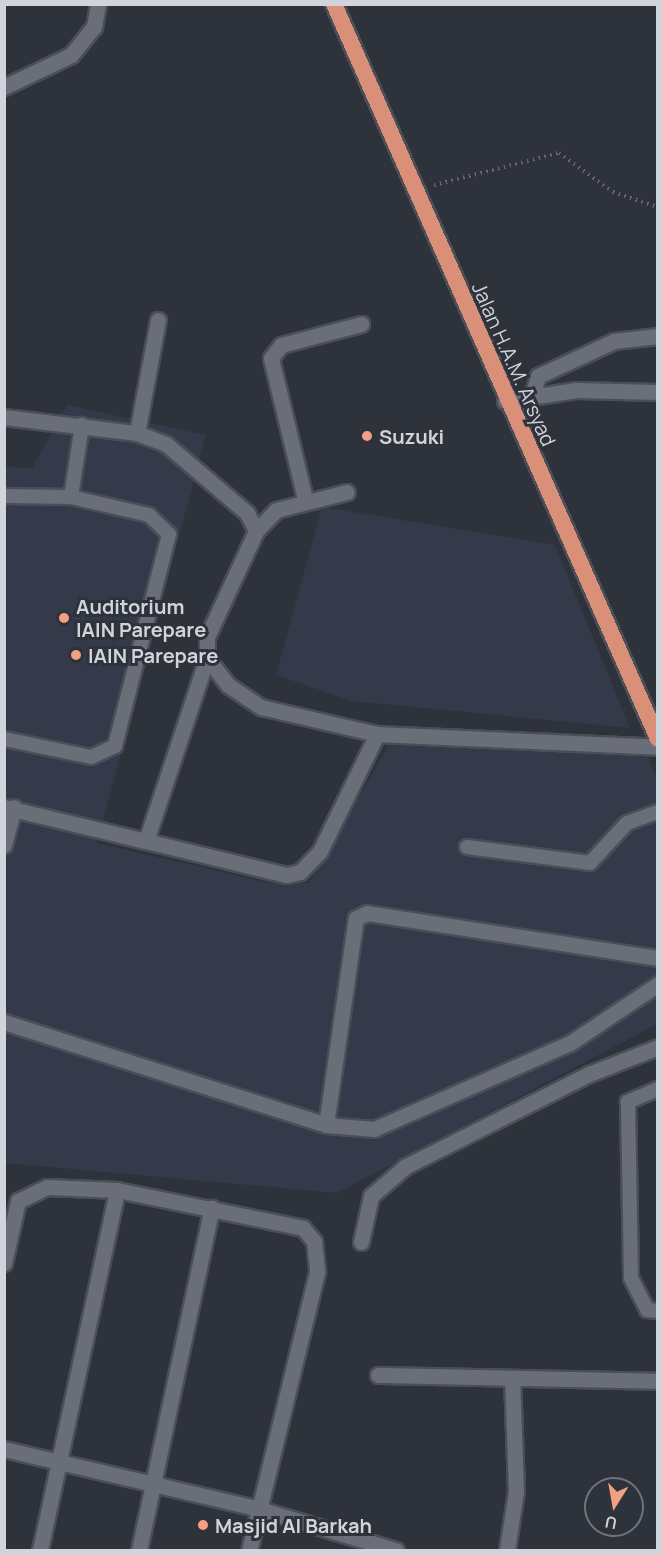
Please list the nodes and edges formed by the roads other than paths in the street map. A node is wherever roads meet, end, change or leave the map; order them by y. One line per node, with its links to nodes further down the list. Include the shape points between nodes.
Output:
1 (98, 4): 3 (street, via 94,27 71,55)
2 (334, 4): 9 (highway, Jalan H.A.M. Arsyad)
3 (4, 87)
4 (158, 320): 12 (street)
5 (361, 324): 16 (street, via 281,345 271,358)
6 (657, 336): 8 (street, via 614,341 538,376)
7 (657, 392): 8 (street, via 576,390)
8 (532, 396): 9 (street)
9 (506, 401): 21 (highway, Jalan H.A.M. Arsyad, via 583,562)
10 (4, 417): 11 (street)
11 (82, 425): 12 (street); 15 (lane)
12 (137, 433): 17 (street, via 166,444 198,468 247,513)
13 (347, 492): 16 (street)
14 (4, 496): 15 (lane)
15 (70, 497): 20 (lane, via 149,515 169,534 120,732 107,754 91,757)
16 (305, 498): 17 (street, via 276,510)
17 (256, 531): 18 (street, via 207,637)
18 (207, 658): 19 (street, via 228,685 261,707); 25 (street)
19 (377, 734): 22 (street); 25 (street, via 320,851 300,872 287,875)
20 (4, 739)
21 (657, 739)
22 (657, 747)
23 (9, 807): 25 (street); 26 (street)
24 (657, 812): 27 (lane, via 627,823 590,863)
25 (146, 841)
26 (4, 845)
27 (467, 847)
28 (657, 958): 33 (street, via 379,915 356,918)
29 (657, 984): 33 (street, via 570,1043 387,1124 357,1130)
30 (4, 1022): 33 (street)
31 (657, 1047): 36 (street, via 589,1074 406,1166 371,1196)
32 (657, 1089): 38 (lane, via 628,1102 631,1278 647,1310)
33 (326, 1125)
34 (117, 1190): 35 (street); 37 (street, via 30,1191 18,1201); 43 (street)
35 (212, 1208): 44 (street); 45 (street, via 303,1228 317,1255 307,1325)
36 (361, 1242)
37 (4, 1263)
38 (657, 1311)
39 (378, 1375): 40 (street)
40 (512, 1378): 41 (street); 50 (street, via 516,1491)
41 (657, 1382)
42 (4, 1449): 43 (street)
43 (58, 1461): 44 (street); 46 (street)
44 (154, 1482): 45 (street); 47 (street)
45 (259, 1509): 48 (street); 49 (street)
46 (40, 1551)
47 (139, 1551)
48 (249, 1551)
49 (396, 1551)
50 (507, 1551)

